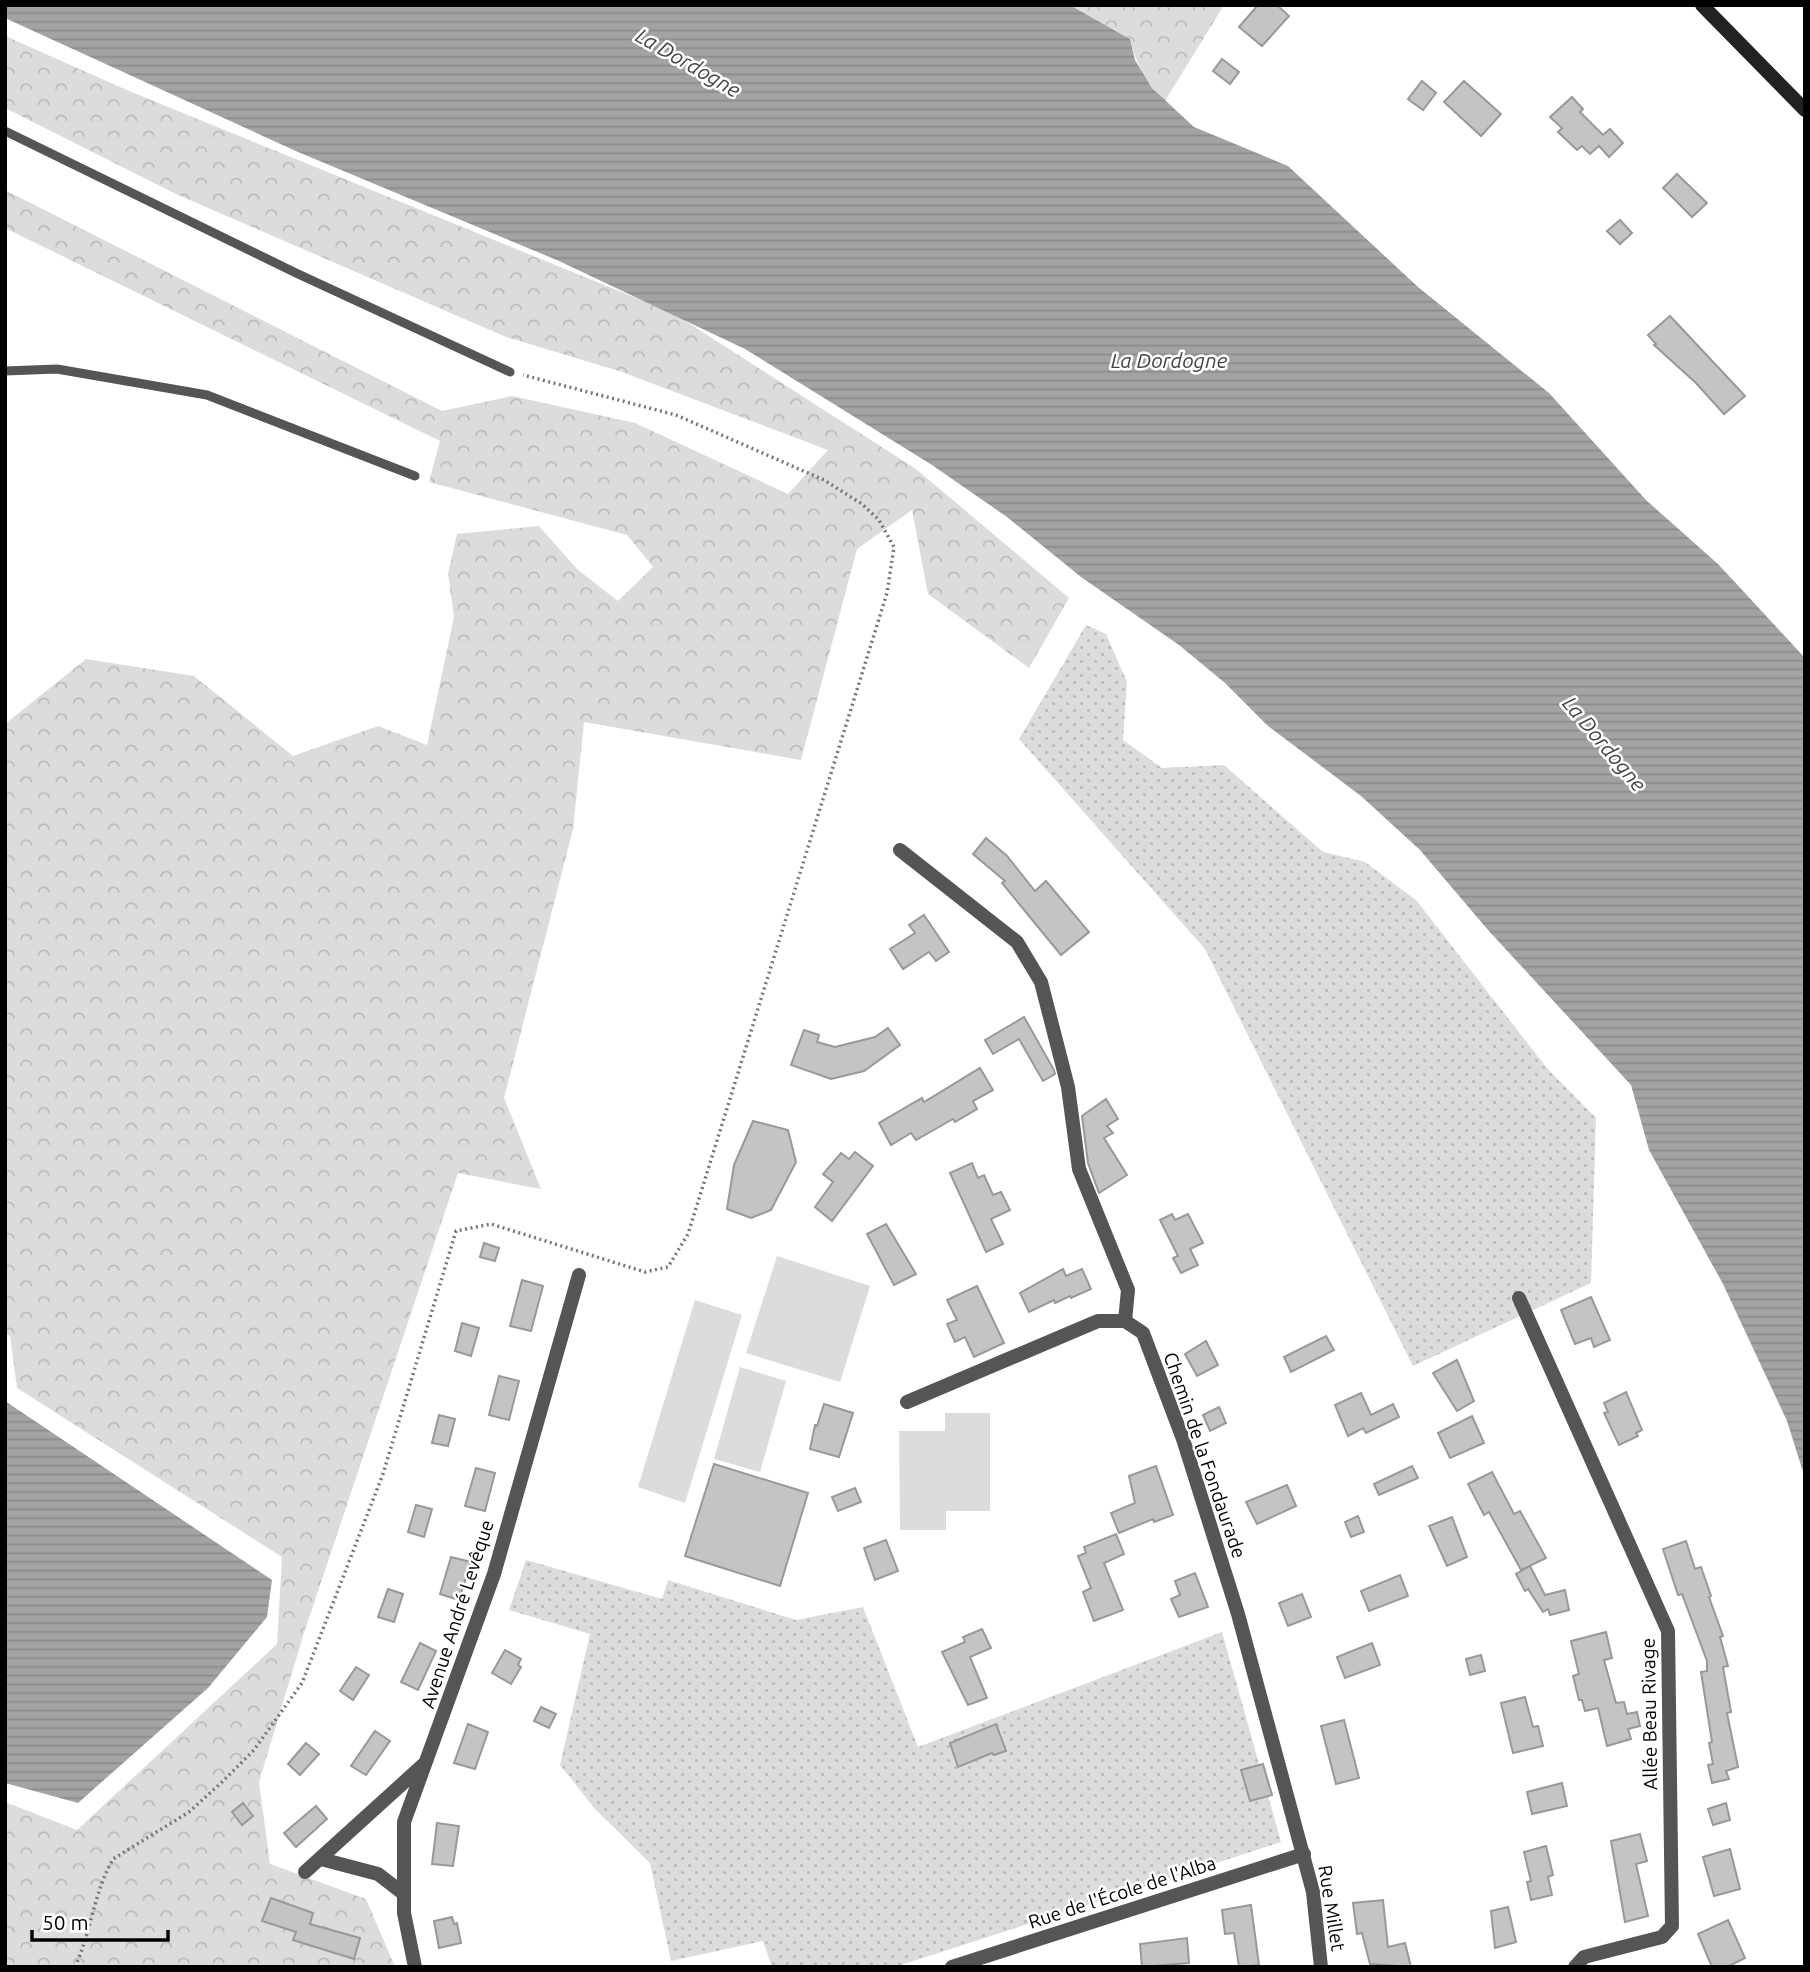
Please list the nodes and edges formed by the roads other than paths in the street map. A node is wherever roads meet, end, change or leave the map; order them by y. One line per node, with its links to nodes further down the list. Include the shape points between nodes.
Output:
1 (1702, 5): 2 (main road)
2 (1805, 110)
3 (5, 131): 5 (lane)
4 (5, 371): 6 (lane, via 57,369 207,395)
5 (510, 372)
6 (415, 476)
7 (900, 850): 10 (street, via 1017,942 1041,982 1068,1087 1079,1168 1128,1290)
8 (579, 1275): 12 (street, Avenue André Levêque, via 494,1574)
9 (1519, 1298): 20 (street, Allée Beau Rivage, via 1668,1631 1672,1926 1662,1937 1584,1957)
10 (1125, 1321): 11 (street, via 1098,1321); 13 (street, Chemin de la Fondaurade, via 1143,1333 1184,1439)
11 (907, 1402)
12 (427, 1762): 14 (street); 16 (street, Avenue André Levêque, via 404,1822)
13 (1304, 1854): 18 (street, Rue de l'École de l'Alba); 19 (street, Rue Millet)
14 (321, 1859): 15 (street); 16 (street, via 378,1874)
15 (305, 1872)
16 (404, 1894): 17 (street, Avenue André Levêque)
17 (415, 1967)
18 (952, 1967)
19 (1321, 1967)
20 (1575, 1967)

